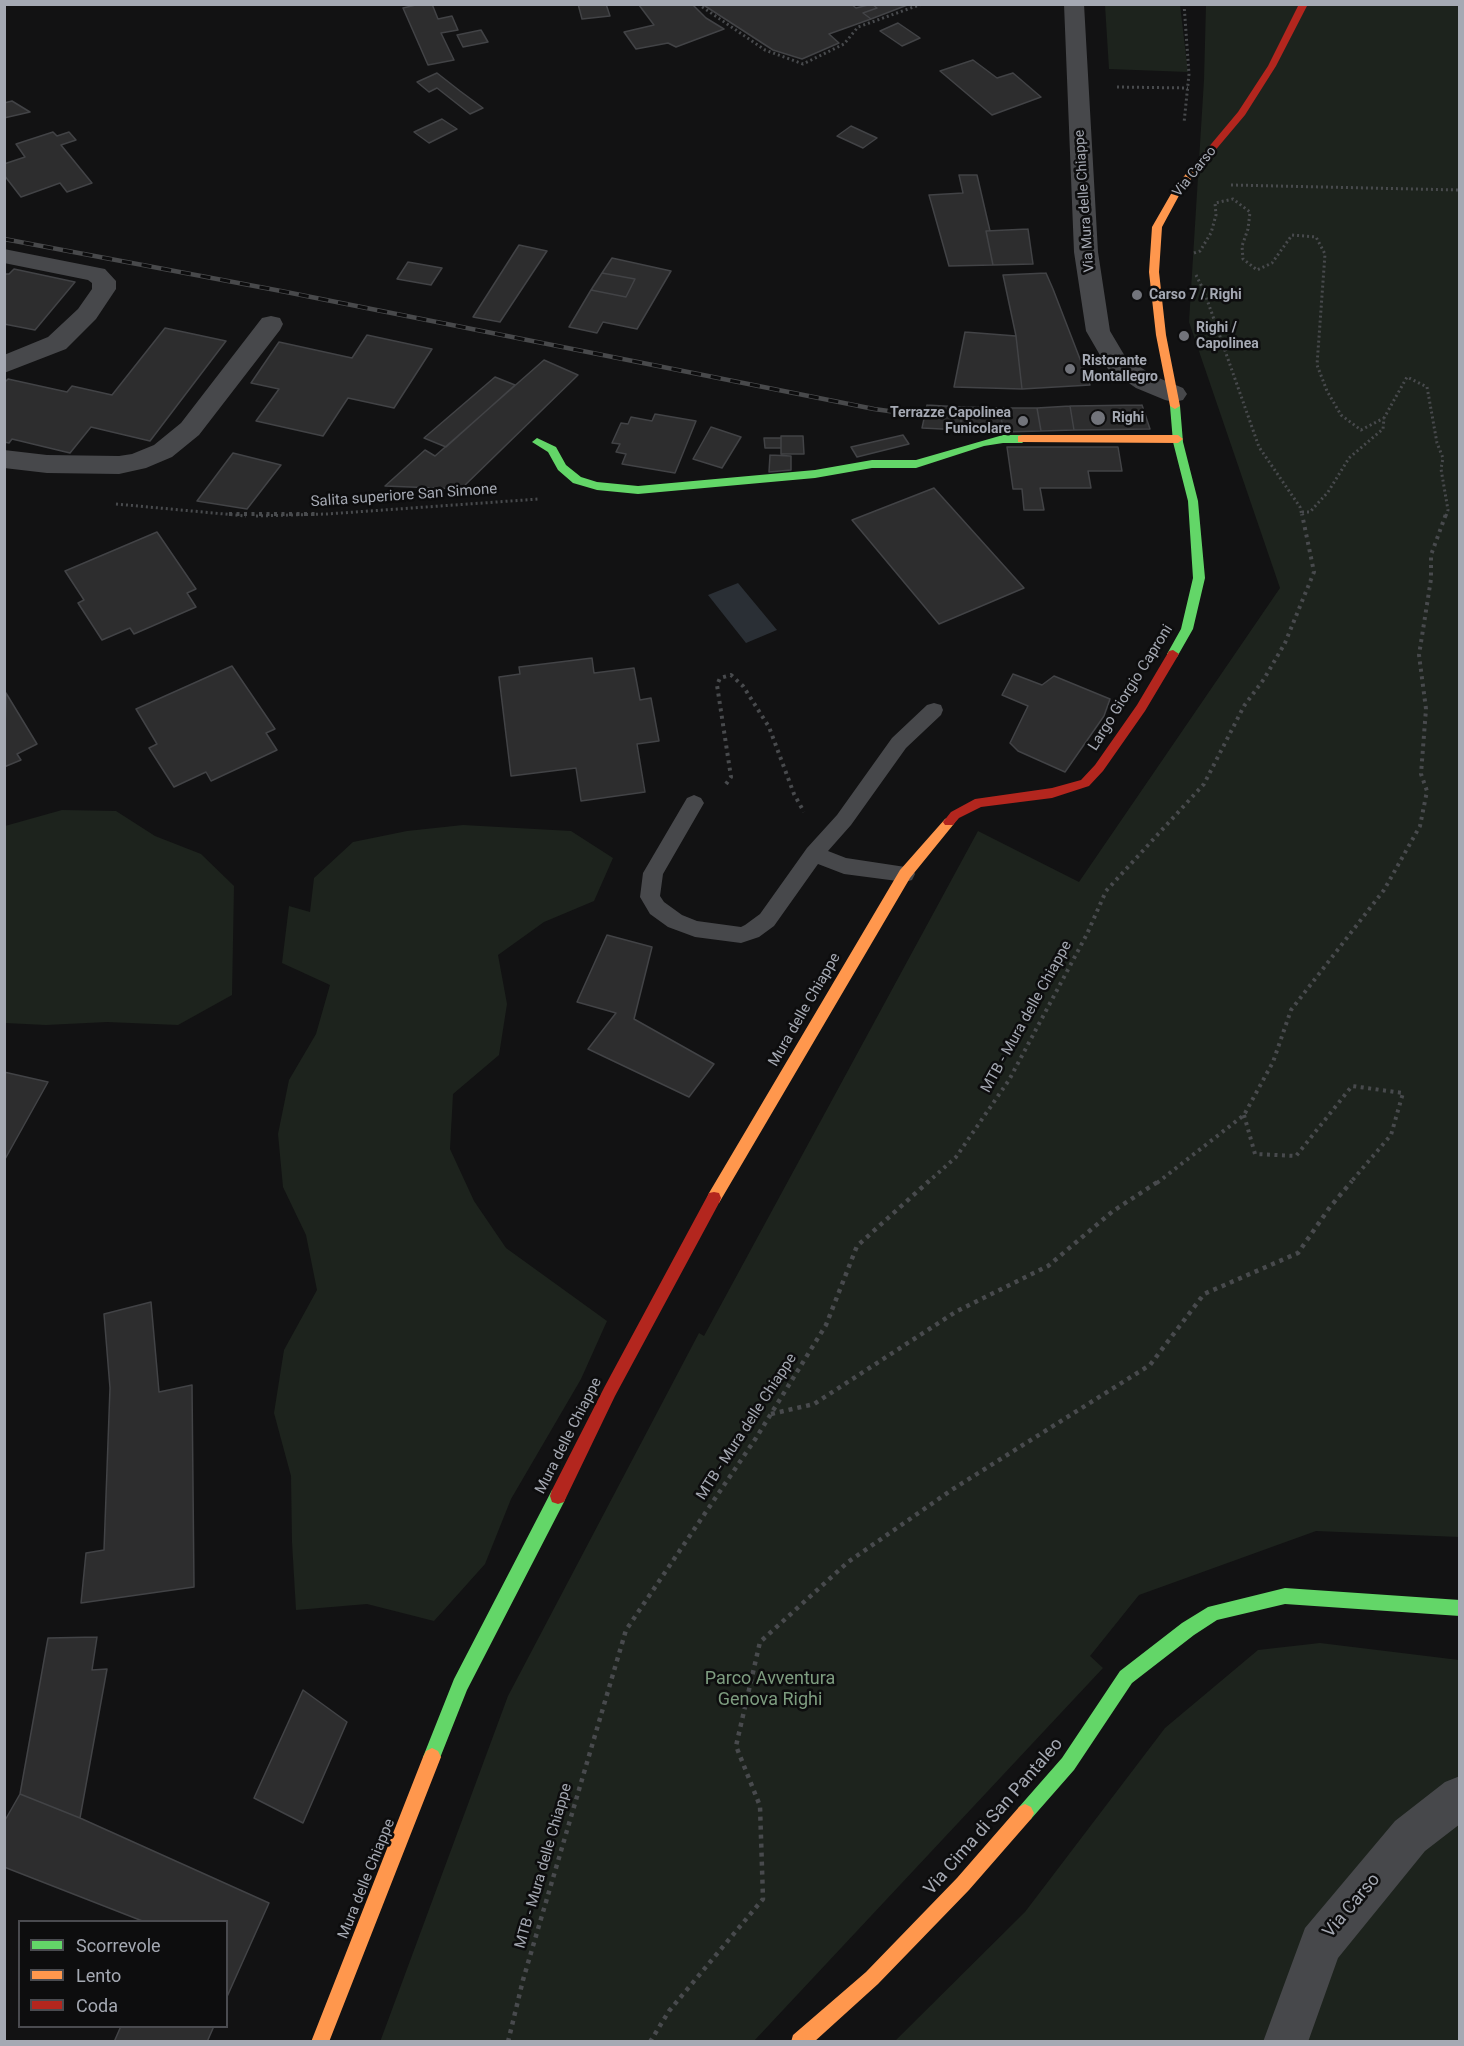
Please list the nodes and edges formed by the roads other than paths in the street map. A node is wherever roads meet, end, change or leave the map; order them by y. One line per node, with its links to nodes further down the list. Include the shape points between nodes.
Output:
1 (1074, 4): 6 (street, Via Mura delle Chiappe, via 1086,252 1098,331 1117,363 1144,382)
2 (1304, 4): 6 (street, Via Carso, via 1242,114 1182,183 1157,227 1154,272 1161,335)
3 (4, 256): 5 (street, via 96,274 104,281 104,289 87,314 57,343)
4 (271, 324): 9 (street, via 190,429 163,451 119,465)
5 (4, 365)
6 (1174, 394): 7 (street, Largo Giorgio Caproni)
7 (1178, 439): 8 (street, via 1003,439 916,464 872,464 815,474 638,490 577,480 562,467 552,450); 13 (street, Largo Giorgio Caproni, via 1192,501 1199,578 1187,629 1141,708 1085,783 1052,793 979,802 955,815)
8 (537, 442)
9 (4, 459)
10 (934, 710): 12 (lane, via 899,743 844,820)
11 (694, 803): 12 (lane, via 653,873 650,897 657,908 675,921 695,929 741,935 752,931 767,920)
12 (814, 854): 13 (lane, via 844,866)
13 (905, 874): 16 (street, Mura delle Chiappe, via 710,1205 460,1685)
14 (1460, 1608): 17 (street, Via Cima di San Pantaleo, via 1285,1596 1214,1613 1188,1629 1126,1677 1068,1764 963,1884 872,1978)
15 (1460, 1797): 18 (street, Via Carso, via 1410,1836 1321,1944)
16 (320, 2042)
17 (800, 2042)
18 (1285, 2042)

